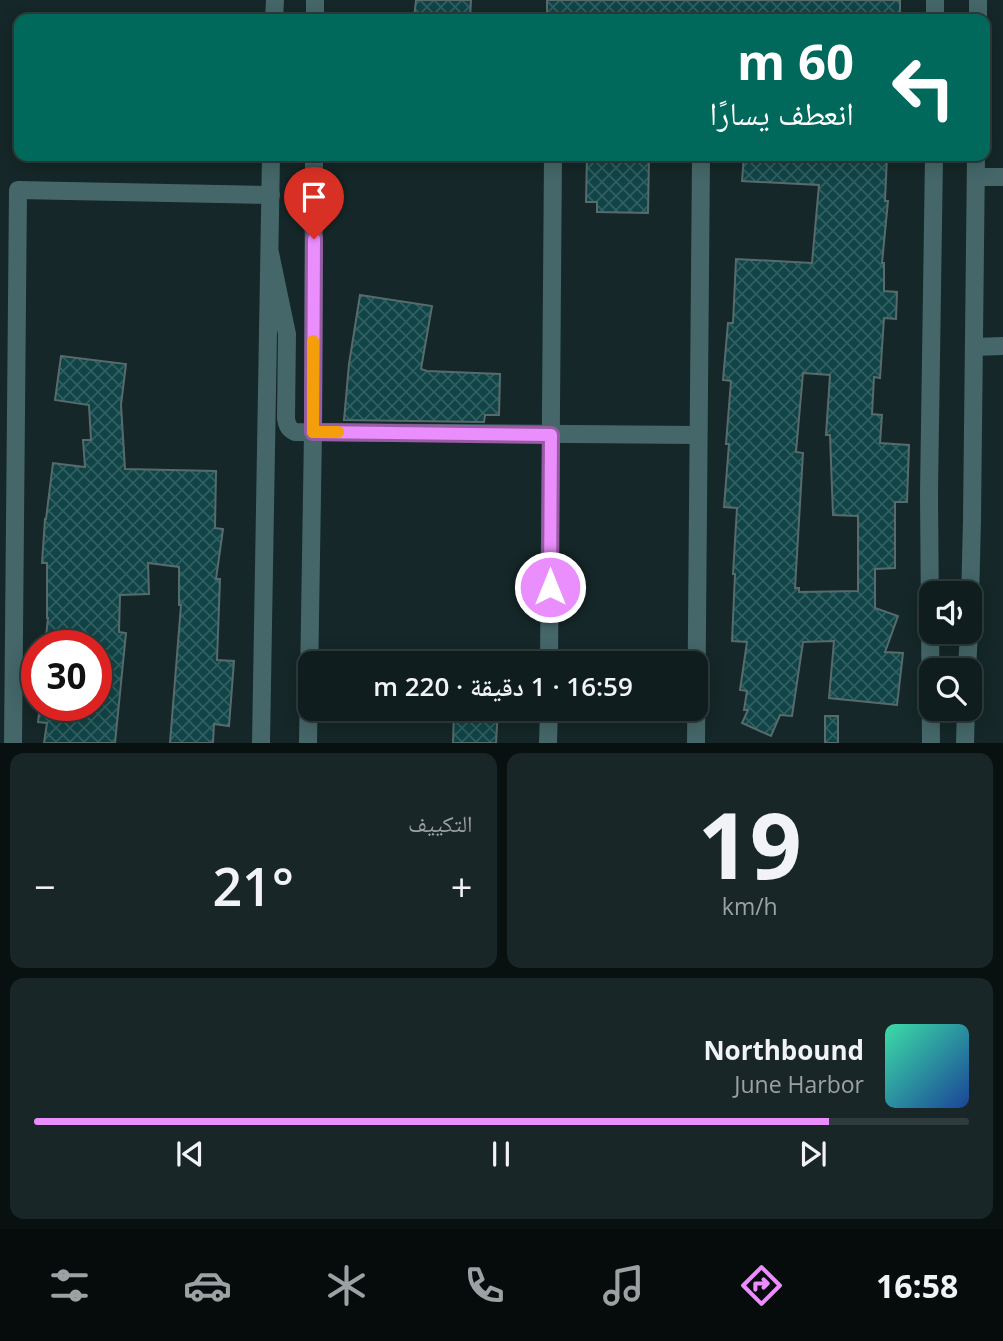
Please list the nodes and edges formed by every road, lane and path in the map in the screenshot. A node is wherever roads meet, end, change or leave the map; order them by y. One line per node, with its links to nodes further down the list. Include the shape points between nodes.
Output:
1 (271, 161): 10 (street)
2 (314, 161): 14 (street)
3 (552, 161): 15 (street)
4 (701, 161): 16 (street)
5 (933, 161): 26 (street)
6 (976, 161): 7 (street)
7 (976, 177): 8 (street); 13 (street)
8 (1003, 177)
9 (9, 190): 10 (street); 21 (street)
10 (271, 195): 11 (street)
11 (270, 253): 14 (street, via 287,334 287,425 295,432); 22 (street)
12 (1003, 346): 13 (street)
13 (974, 347): 17 (street)
14 (313, 432): 15 (street); 23 (street)
15 (551, 435): 16 (street); 18 (street)
16 (698, 435): 25 (street)
17 (970, 581)
18 (549, 651)
19 (549, 721): 24 (street)
20 (966, 721): 27 (street)
21 (13, 743)
22 (261, 743)
23 (308, 743)
24 (548, 743)
25 (696, 743)
26 (931, 743)
27 (965, 743)

